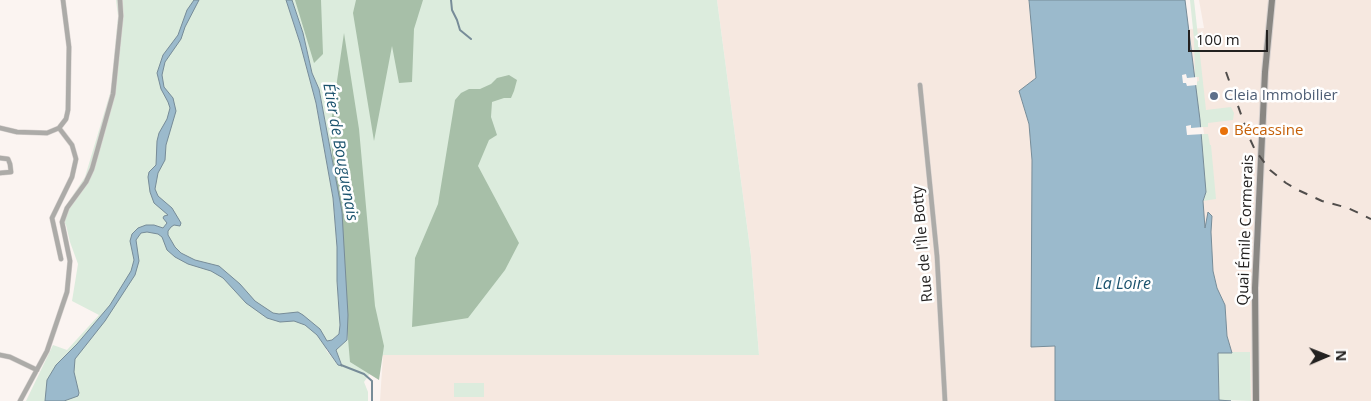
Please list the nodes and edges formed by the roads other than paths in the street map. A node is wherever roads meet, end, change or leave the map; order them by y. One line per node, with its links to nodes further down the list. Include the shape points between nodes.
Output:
1 (64, 0): 6 (street, via 69,47 68,110)
2 (120, 0): 10 (street, via 113,94 92,168)
3 (1272, 0): 16 (main road, Quai Émile Cormerais, via 1265,72 1255,288)
4 (920, 85): 15 (street, Rue de l'Île Botty, via 937,256)
5 (0, 128): 6 (street, via 46,133)
6 (59, 128): 9 (street, via 72,145 76,159 72,177)
7 (0, 158): 8 (street, via 8,160 11,172)
8 (0, 173)
9 (52, 222): 10 (street); 11 (street)
10 (62, 222): 13 (street, via 70,261 67,292 47,352)
11 (61, 259)
12 (0, 355): 13 (street)
13 (37, 370): 14 (street)
14 (20, 401)
15 (945, 401)
16 (1256, 401)

